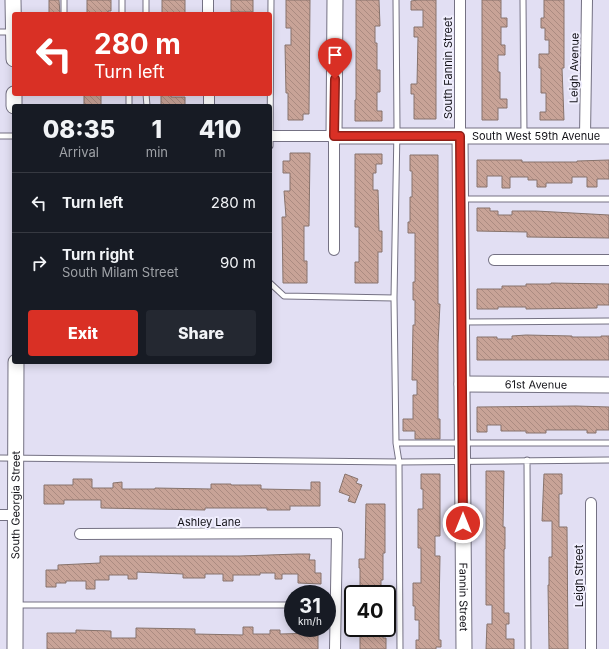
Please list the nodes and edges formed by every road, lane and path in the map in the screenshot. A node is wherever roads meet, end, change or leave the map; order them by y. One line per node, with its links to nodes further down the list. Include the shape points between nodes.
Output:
1 (13, 0): 12 (street)
2 (64, 0): 13 (lane)
3 (122, 0): 14 (lane)
4 (146, 0): 15 (lane)
5 (208, 0): 16 (street)
6 (271, 0): 17 (lane)
7 (335, 0): 23 (street)
8 (396, 0): 24 (lane)
9 (460, 0): 25 (street, South Fannin Street)
10 (523, 0): 26 (lane)
11 (587, 0): 27 (street, Leigh Avenue)
12 (13, 12)
13 (64, 12)
14 (122, 12)
15 (146, 12)
16 (208, 12)
17 (271, 12)
18 (0, 32): 19 (lane)
19 (12, 32)
20 (0, 136): 21 (lane)
21 (12, 136)
22 (272, 136): 23 (street, South West 59th Avenue)
23 (334, 136): 24 (street, South West 59th Avenue); 31 (street)
24 (396, 136): 25 (street, South West 59th Avenue); 35 (lane)
25 (460, 136): 26 (street, South West 59th Avenue); 30 (street, Fannin Street)
26 (524, 136): 27 (street, South West 59th Avenue)
27 (585, 136): 28 (street, South West 59th Avenue)
28 (609, 136)
29 (609, 198): 30 (lane)
30 (461, 199): 37 (street, Fannin Street)
31 (334, 250)
32 (494, 260): 33 (street)
33 (609, 260)
34 (272, 286): 35 (lane, via 284,296)
35 (394, 298): 41 (lane)
36 (609, 321): 37 (lane)
37 (462, 322): 39 (street, Fannin Street)
38 (16, 364): 45 (street, South Georgia Street)
39 (462, 384): 40 (street, 61st Avenue); 42 (street, Fannin Street)
40 (609, 385)
41 (396, 443): 42 (lane); 49 (lane)
42 (463, 443): 43 (lane); 46 (street, Fannin Street)
43 (609, 443)
44 (0, 458): 45 (lane)
45 (16, 458): 49 (lane); 52 (street, South Georgia Street)
46 (463, 460): 47 (lane); 49 (lane); 61 (street, Fannin Street)
47 (527, 460): 48 (lane); 62 (lane)
48 (609, 460)
49 (399, 462): 60 (lane)
50 (592, 503): 63 (street, Leigh Street)
51 (0, 515): 52 (street)
52 (16, 515): 55 (street, South Georgia Street)
53 (80, 534): 54 (street, Ashley Lane, via 337,533)
54 (333, 585)
55 (15, 605): 56 (lane); 58 (street, South Georgia Street)
56 (284, 605)
57 (334, 637): 59 (street)
58 (15, 649)
59 (335, 649)
60 (400, 649)
61 (464, 649)
62 (528, 649)
63 (591, 649)

